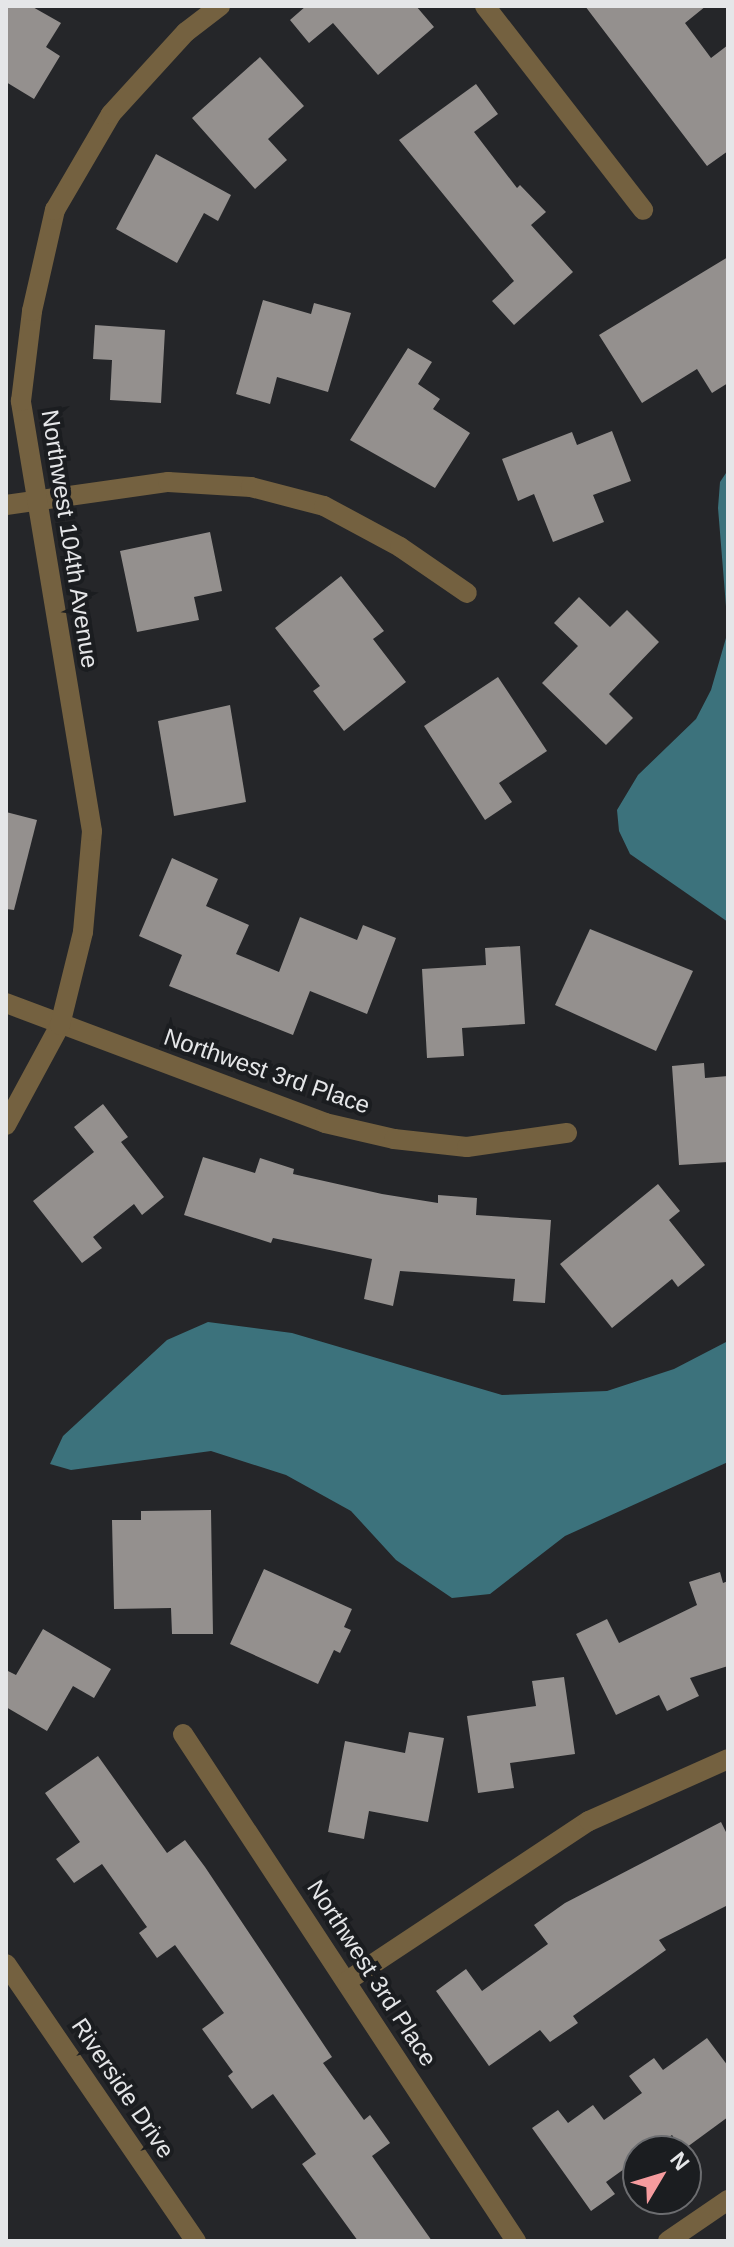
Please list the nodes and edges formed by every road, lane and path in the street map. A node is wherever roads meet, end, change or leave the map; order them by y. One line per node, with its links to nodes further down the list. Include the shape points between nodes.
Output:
1 (220, 6): 4 (street, Northwest 104th Avenue, via 186,32 111,114 55,210 32,311 21,401)
2 (485, 6): 3 (street)
3 (643, 210)
4 (37, 500): 5 (street); 6 (street, via 168,482 251,487 324,506 400,547); 8 (street, Northwest 104th Avenue, via 92,831 83,932)
5 (6, 505)
6 (467, 593)
7 (6, 1003): 8 (street, Northwest 3rd Place)
8 (60, 1025): 9 (street, Northwest 104th Avenue); 10 (street, Northwest 3rd Place, via 325,1123 394,1139 467,1147)
9 (6, 1125)
10 (567, 1133)
11 (183, 1734): 14 (street, Northwest 3rd Place)
12 (728, 1759): 14 (street, via 589,1821)
13 (6, 1964): 16 (street, Riverside Drive)
14 (347, 1981): 17 (street, Northwest 3rd Place)
15 (728, 2200): 18 (street)
16 (196, 2241)
17 (516, 2241)
18 (668, 2241)

